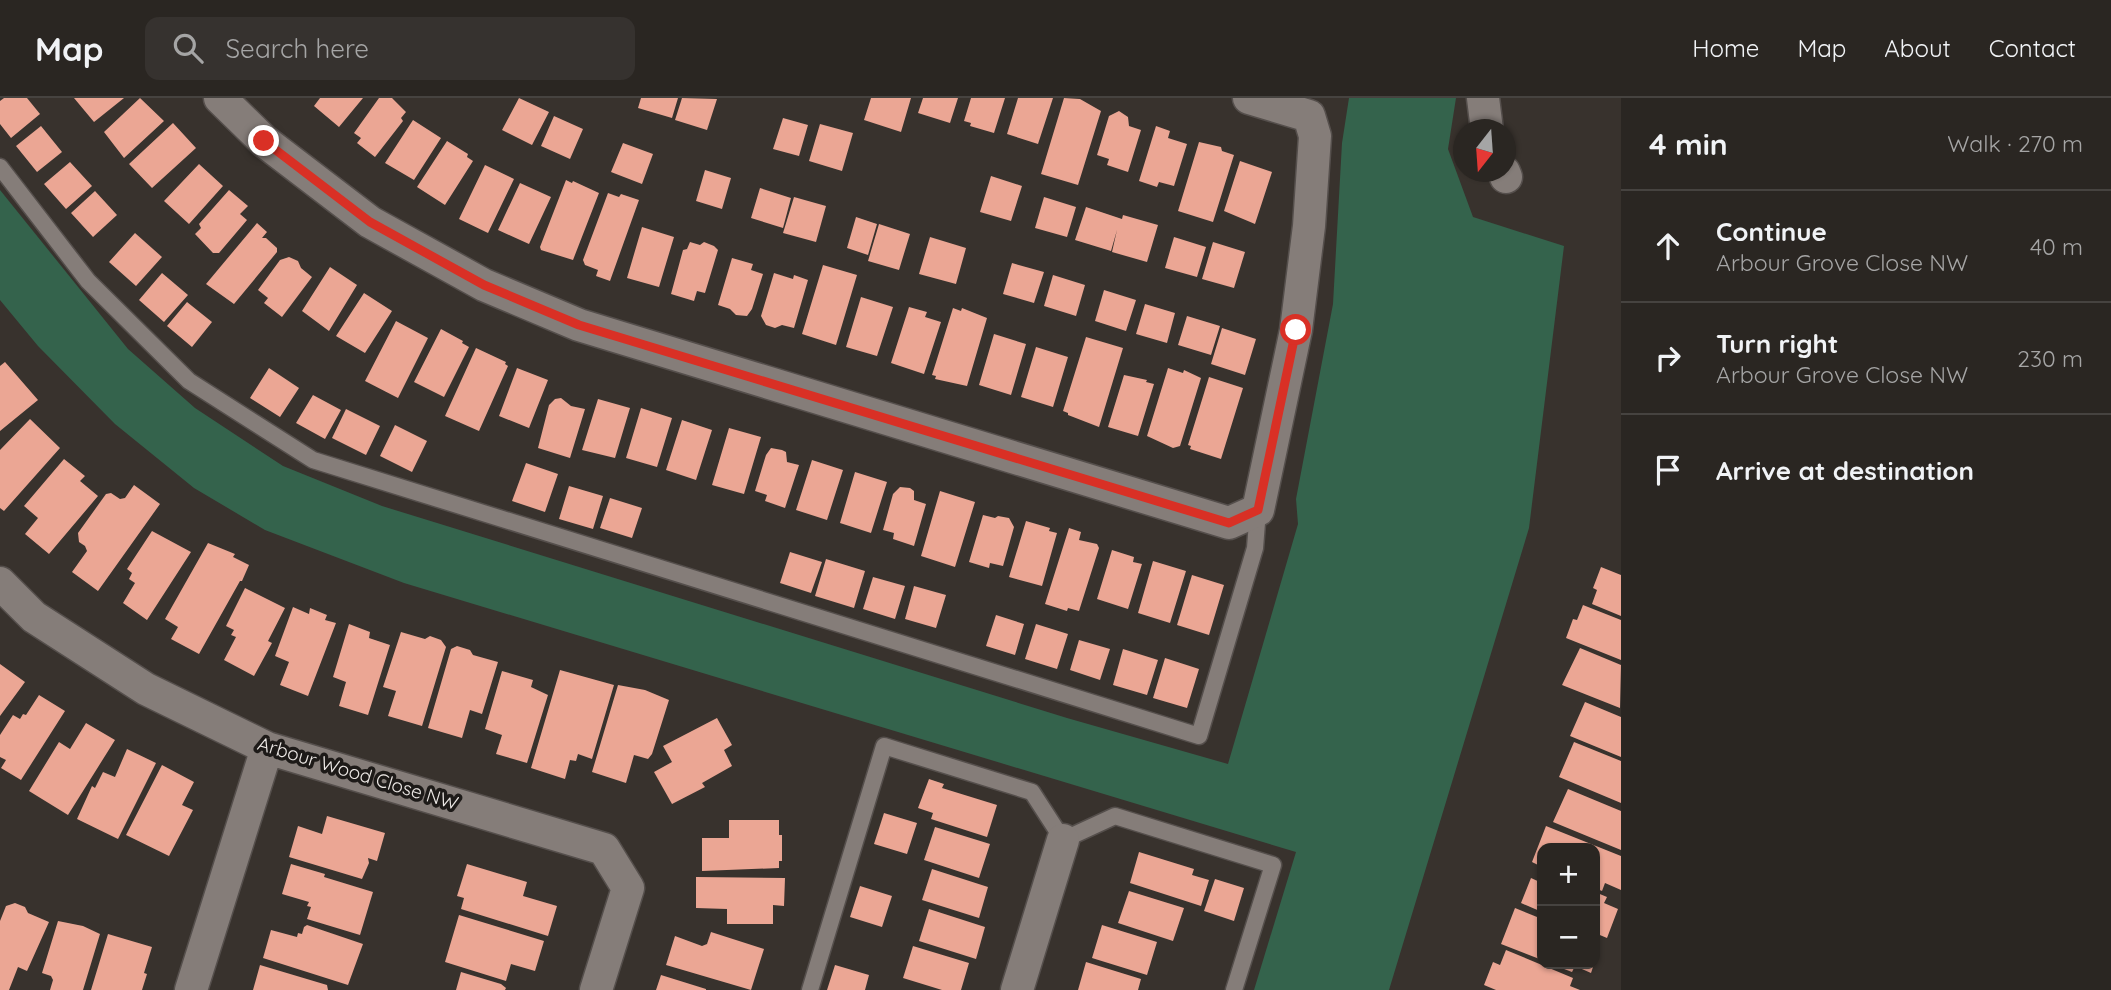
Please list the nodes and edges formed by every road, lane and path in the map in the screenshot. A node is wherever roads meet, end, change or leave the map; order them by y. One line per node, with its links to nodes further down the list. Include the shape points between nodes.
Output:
1 (220, 98): 6 (street, via 264,141 370,222 484,285 579,325 1229,523)
2 (1249, 98): 6 (street, via 1309,116 1315,136 1296,330)
3 (1483, 98): 4 (street)
4 (1486, 119)
5 (0, 167): 6 (lane, via 88,281 189,381 313,460 1199,736 1255,548)
6 (1258, 510)
7 (0, 583): 8 (street, Arbour Wood Close NW, via 34,617 146,689)
8 (267, 748): 10 (street); 11 (street, Arbour Wood Close NW, via 604,849 628,888)
9 (1063, 840): 12 (lane, via 1032,792 884,746); 13 (street); 14 (lane, via 1115,816 1273,865)
10 (191, 990)
11 (596, 990)
12 (810, 990)
13 (1017, 990)
14 (1234, 990)

